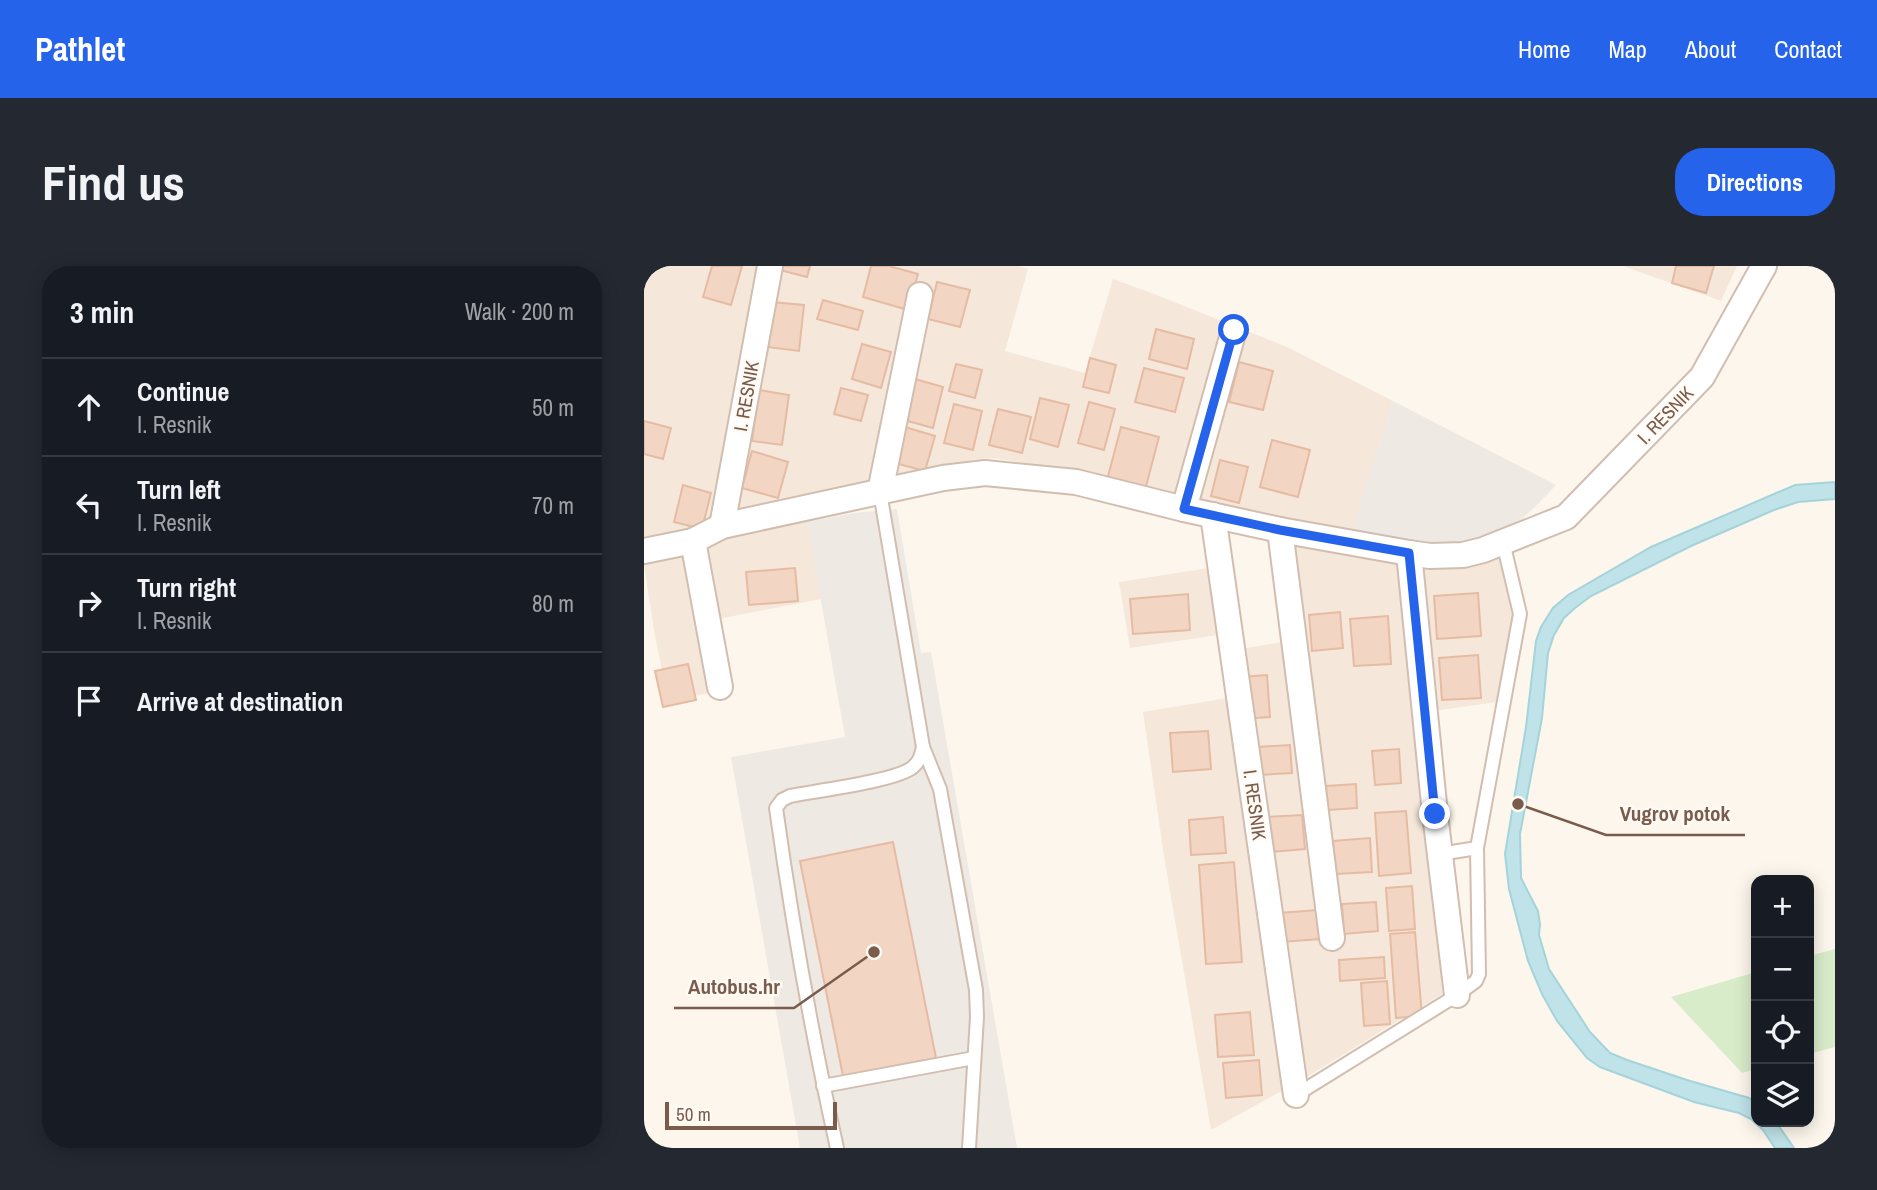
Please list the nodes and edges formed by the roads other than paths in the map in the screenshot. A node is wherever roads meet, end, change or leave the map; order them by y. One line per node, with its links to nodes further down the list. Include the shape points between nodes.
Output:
1 (770, 266): 8 (street, I. RESNIK)
2 (1764, 266): 11 (street, I. RESNIK, via 1702,377 1566,517)
3 (920, 295): 5 (street)
4 (1234, 330): 6 (street)
5 (880, 492): 6 (street, I. RESNIK, via 985,473 1076,482); 8 (street, I. RESNIK); 15 (lane)
6 (1184, 509): 7 (street, I. RESNIK)
7 (1213, 516): 9 (street, I. RESNIK); 22 (street, I. RESNIK)
8 (722, 526): 10 (street, I. RESNIK)
9 (1280, 530): 13 (street, I. RESNIK); 18 (street)
10 (693, 541): 12 (street, I. RESNIK); 14 (street)
11 (1503, 542): 13 (street, I. RESNIK, via 1463,555); 16 (lane, via 1520,614)
12 (644, 551)
13 (1409, 553): 17 (street)
14 (720, 687)
15 (923, 747): 20 (lane, via 940,789 976,990); 21 (lane, via 913,767 896,775 790,796 776,808)
16 (1477, 848): 17 (lane); 19 (lane, via 1479,974 1476,982)
17 (1440, 854): 19 (street)
18 (1332, 938)
19 (1457, 995): 22 (lane)
20 (974, 1058): 21 (lane); 24 (lane)
21 (823, 1086): 23 (lane)
22 (1296, 1096)
23 (837, 1148)
24 (969, 1148)

